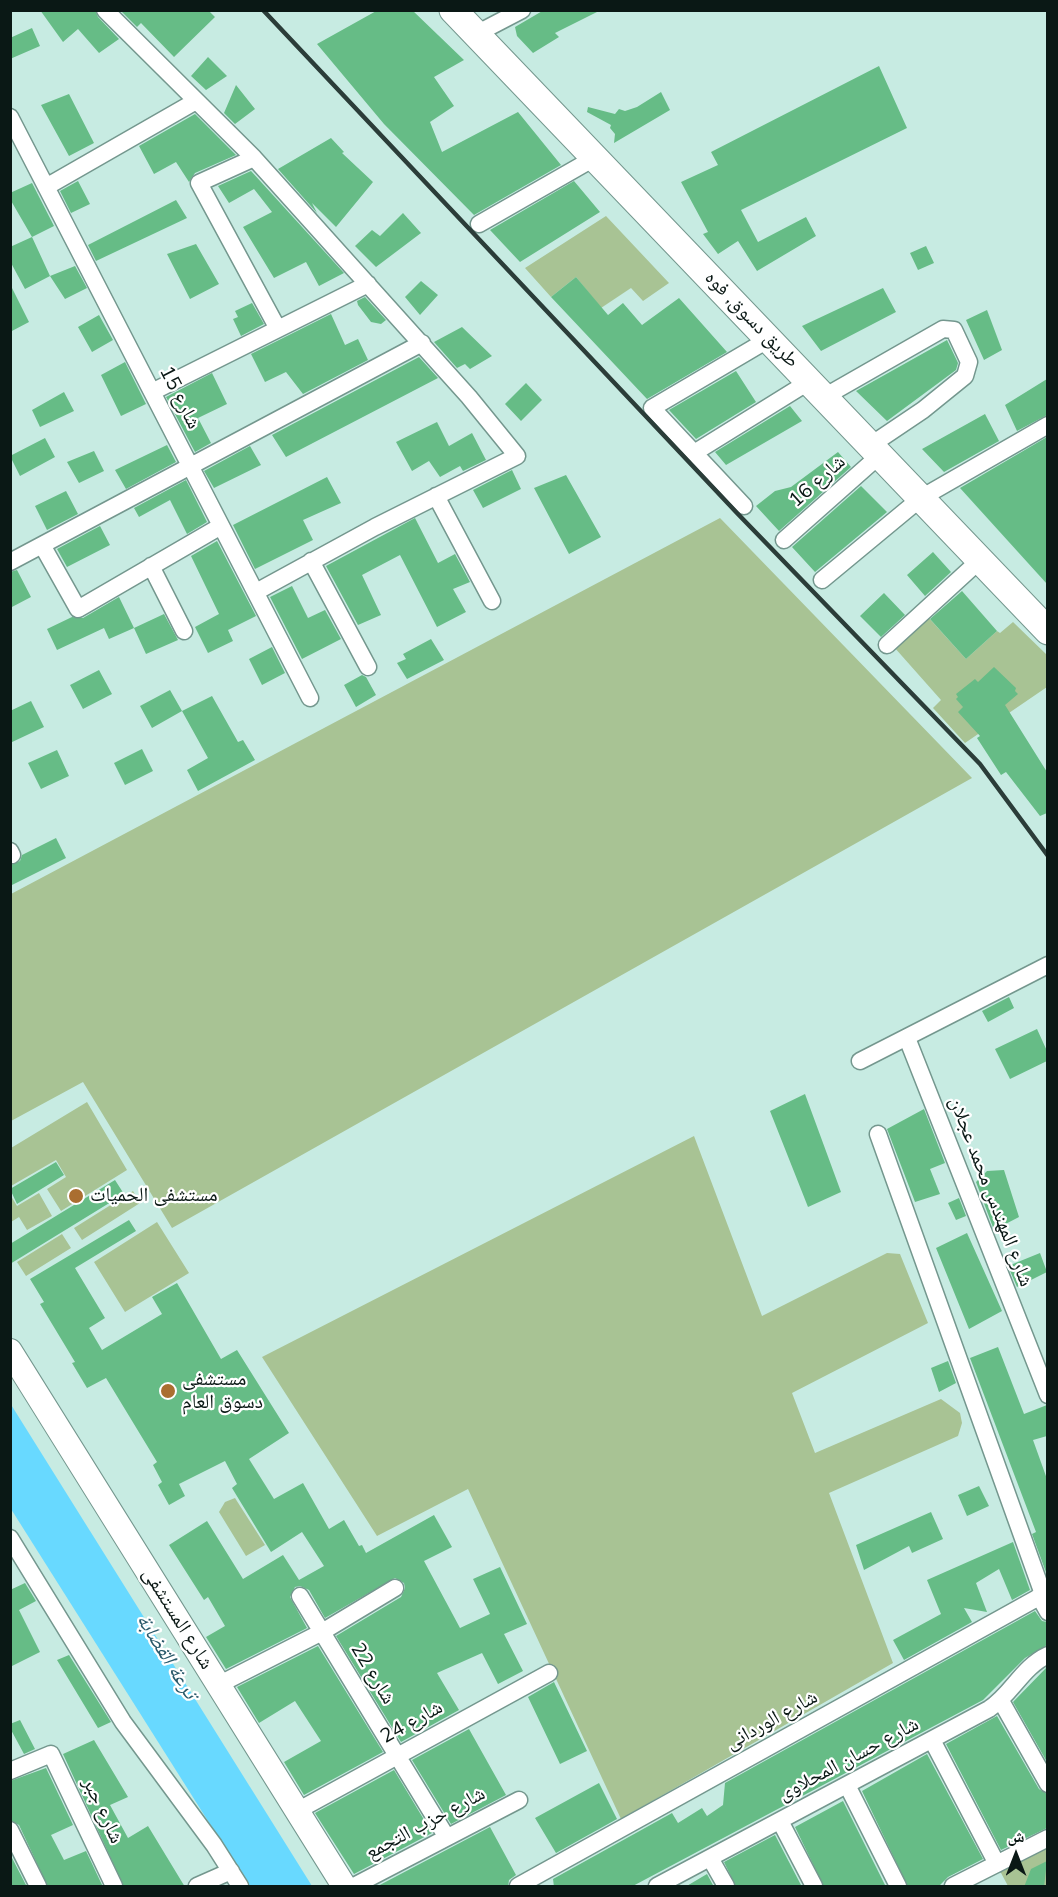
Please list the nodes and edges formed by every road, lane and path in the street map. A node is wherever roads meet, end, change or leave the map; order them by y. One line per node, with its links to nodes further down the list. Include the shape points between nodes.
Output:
1 (105, 10): 5 (street)
2 (453, 10): 4 (main road, طريق دسوق, فوه)
3 (522, 10): 4 (street)
4 (476, 34): 8 (main road, طريق دسوق, فوه)
5 (196, 101): 9 (street); 10 (street)
6 (10, 117): 7 (street, شارع 15)
7 (17, 145): 10 (street, شارع 15)
8 (596, 157): 11 (street); 14 (main road, طريق دسوق, فوه)
9 (254, 158): 12 (street); 13 (street, via 199,183)
10 (46, 187): 17 (street, شارع 15)
11 (479, 224)
12 (368, 284): 13 (street); 15 (street)
13 (278, 329): 17 (street)
14 (769, 339): 16 (main road, طريق دسوق, فوه); 20 (street, via 652,408)
15 (422, 343): 21 (street); 22 (street, via 518,456)
16 (817, 389): 19 (main road, طريق دسوق, فوه); 19 (street, شارع 16, via 943,329 954,330 969,362 965,376); 20 (street)
17 (152, 392): 21 (street, شارع 15)
18 (1047, 426): 23 (street)
19 (875, 450): 23 (main road, طريق دسوق, فوه); 26 (street, شارع 16)
20 (694, 453): 24 (street)
21 (191, 466): 25 (street, شارع 15); 27 (street)
22 (436, 496): 29 (street); 34 (street)
23 (921, 498): 28 (main road, طريق دسوق, فوه); 32 (street)
24 (744, 506)
25 (221, 526): 31 (street); 33 (street, شارع 15)
26 (784, 540)
27 (42, 545): 30 (street); 31 (street, via 78,609)
28 (980, 560): 36 (main road, طريق دسوق, فوه); 37 (street)
29 (311, 561): 33 (street); 38 (street)
30 (10, 562)
31 (152, 566): 35 (street)
32 (822, 580)
33 (255, 592): 39 (street, شارع 15)
34 (492, 601)
35 (184, 631)
36 (1047, 631)
37 (887, 645)
38 (368, 667)
39 (310, 698)
40 (1047, 965): 41 (street)
41 (907, 1038): 42 (street); 45 (street, شارع المهندس محمد عجلان)
42 (860, 1061)
43 (878, 1134): 48 (street)
44 (10, 1351): 54 (main road, شارع المستشفى)
45 (1047, 1395)
46 (11, 1539): 69 (street, via 123,1722)
47 (395, 1588): 51 (street)
48 (1043, 1594): 50 (street); 76 (street, شارع الوردانى)
49 (300, 1596): 51 (street, شارع 22)
50 (1047, 1612)
51 (322, 1632): 54 (street); 57 (street, شارع 22)
52 (1047, 1655): 55 (street, شارع حسان المحلاوى, via 1029,1668)
53 (549, 1673): 57 (street, شارع 24)
54 (218, 1685): 62 (main road, شارع المستشفى)
55 (1000, 1701): 56 (street, شارع حسان المحلاوى); 59 (street)
56 (932, 1740): 60 (street, شارع حسان المحلاوى); 68 (street)
57 (397, 1755): 62 (street, شارع 24); 65 (street, شارع 22)
58 (10, 1771): 71 (street, شارع جبر, via 51,1754)
59 (1047, 1784)
60 (847, 1785): 63 (street, شارع حسان المحلاوى); 80 (street)
61 (519, 1800): 65 (street, شارع حزب التجمع)
62 (297, 1811): 74 (main road, شارع المستشفى)
63 (780, 1821): 67 (street, شارع حسان المحلاوى); 79 (street)
64 (10, 1830): 70 (street)
65 (446, 1836): 75 (street, شارع حزب التجمع)
66 (1047, 1838): 68 (street)
67 (710, 1858): 77 (street, شارع حسان المحلاوى); 78 (street)
68 (996, 1864): 81 (street)
69 (231, 1871): 72 (street); 73 (street)
70 (38, 1887)
71 (114, 1887)
72 (197, 1887)
73 (240, 1887)
74 (344, 1887)
75 (354, 1887)
76 (518, 1887)
77 (657, 1887)
78 (726, 1887)
79 (814, 1887)
80 (898, 1887)
81 (953, 1887)

